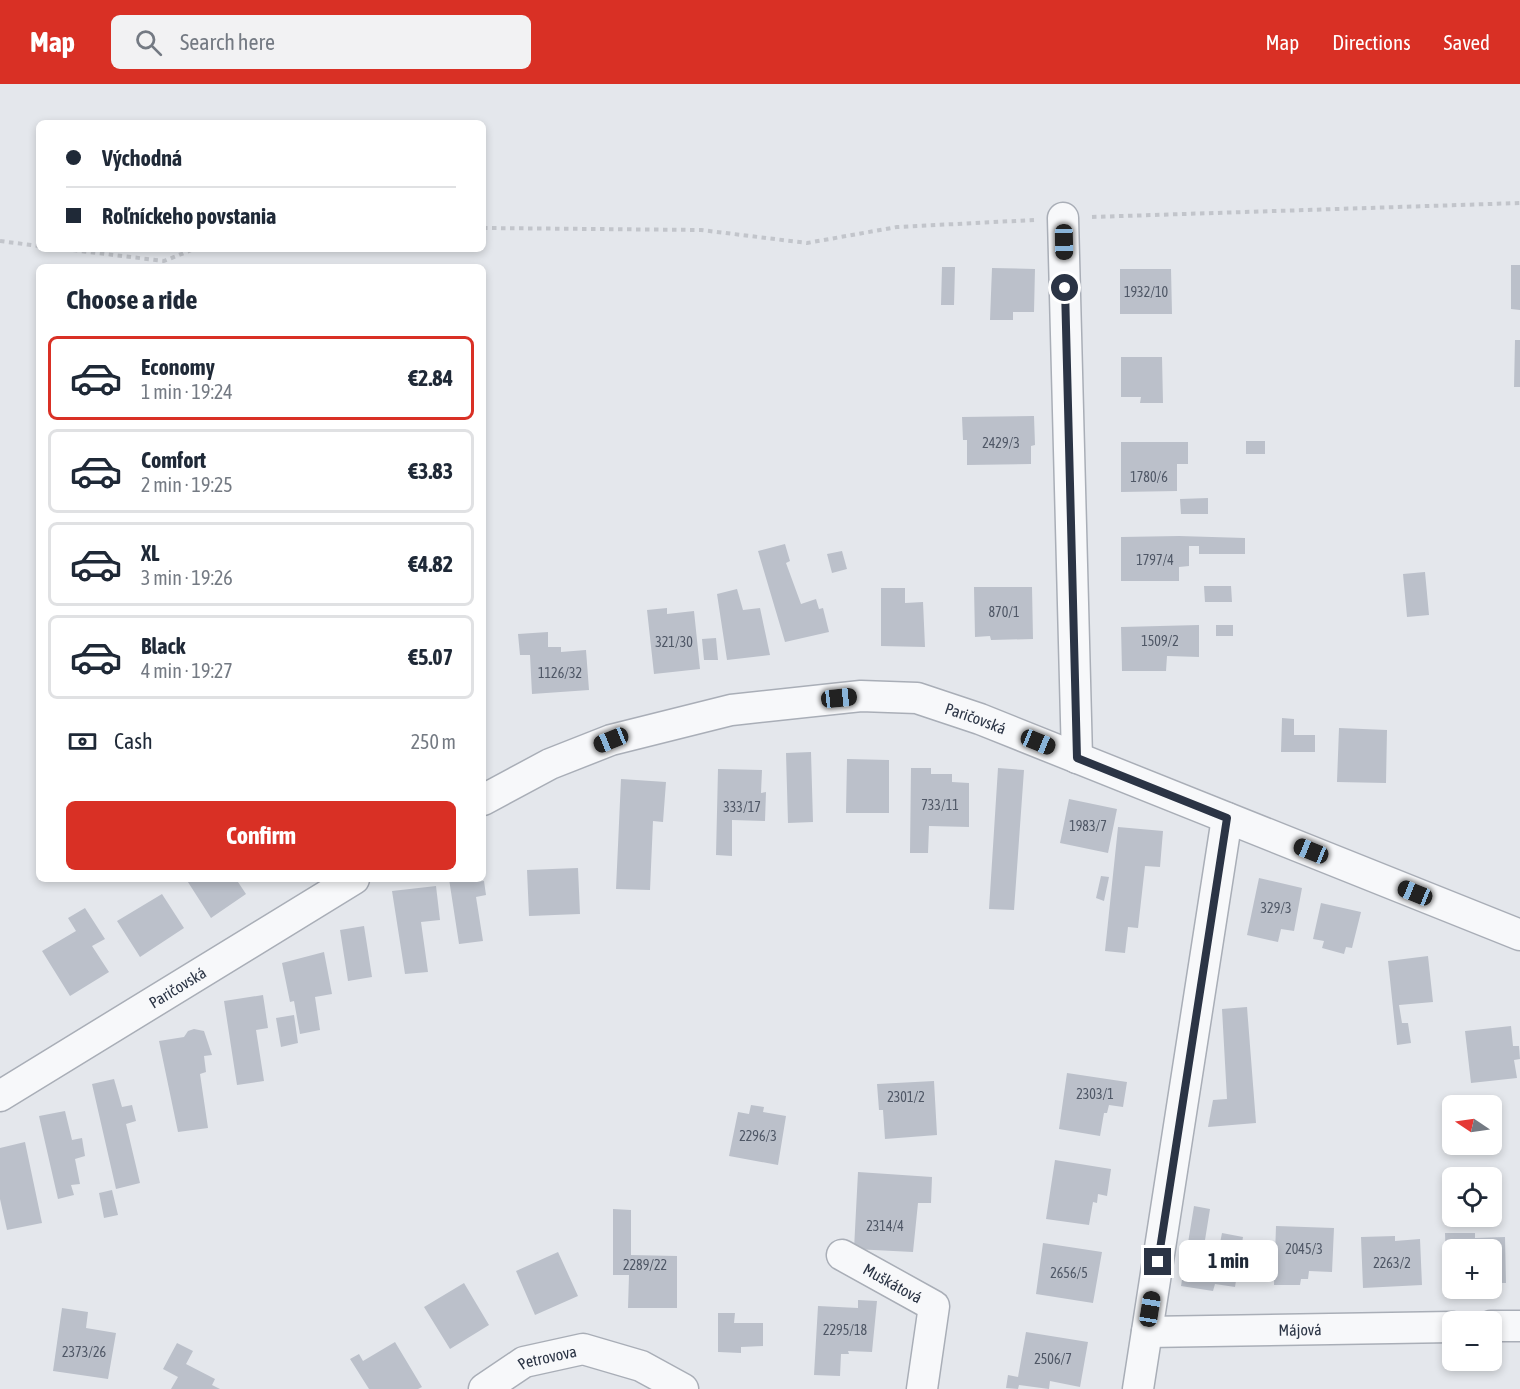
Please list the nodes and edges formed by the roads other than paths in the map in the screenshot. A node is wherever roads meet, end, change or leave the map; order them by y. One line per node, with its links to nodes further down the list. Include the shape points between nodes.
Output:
1 (1063, 218): 2 (street)
2 (1077, 758): 3 (street, Paričovská, via 980,719 917,699 861,696 731,710 611,740 550,764); 4 (street, Paričovská)
3 (486, 798)
4 (1227, 818): 6 (street, Paričovská); 12 (street)
5 (349, 882): 7 (street, Paričovská)
6 (1520, 935)
7 (0, 1096)
8 (842, 1255): 15 (street, Muškátová, via 934,1306)
9 (1502, 1326): 10 (street)
10 (1520, 1326)
11 (1442, 1327): 12 (street, Májová)
12 (1147, 1332): 16 (street)
13 (484, 1389): 14 (street, Petrovova, via 524,1362 583,1349 640,1366)
14 (683, 1389)
15 (922, 1389)
16 (1138, 1389)

